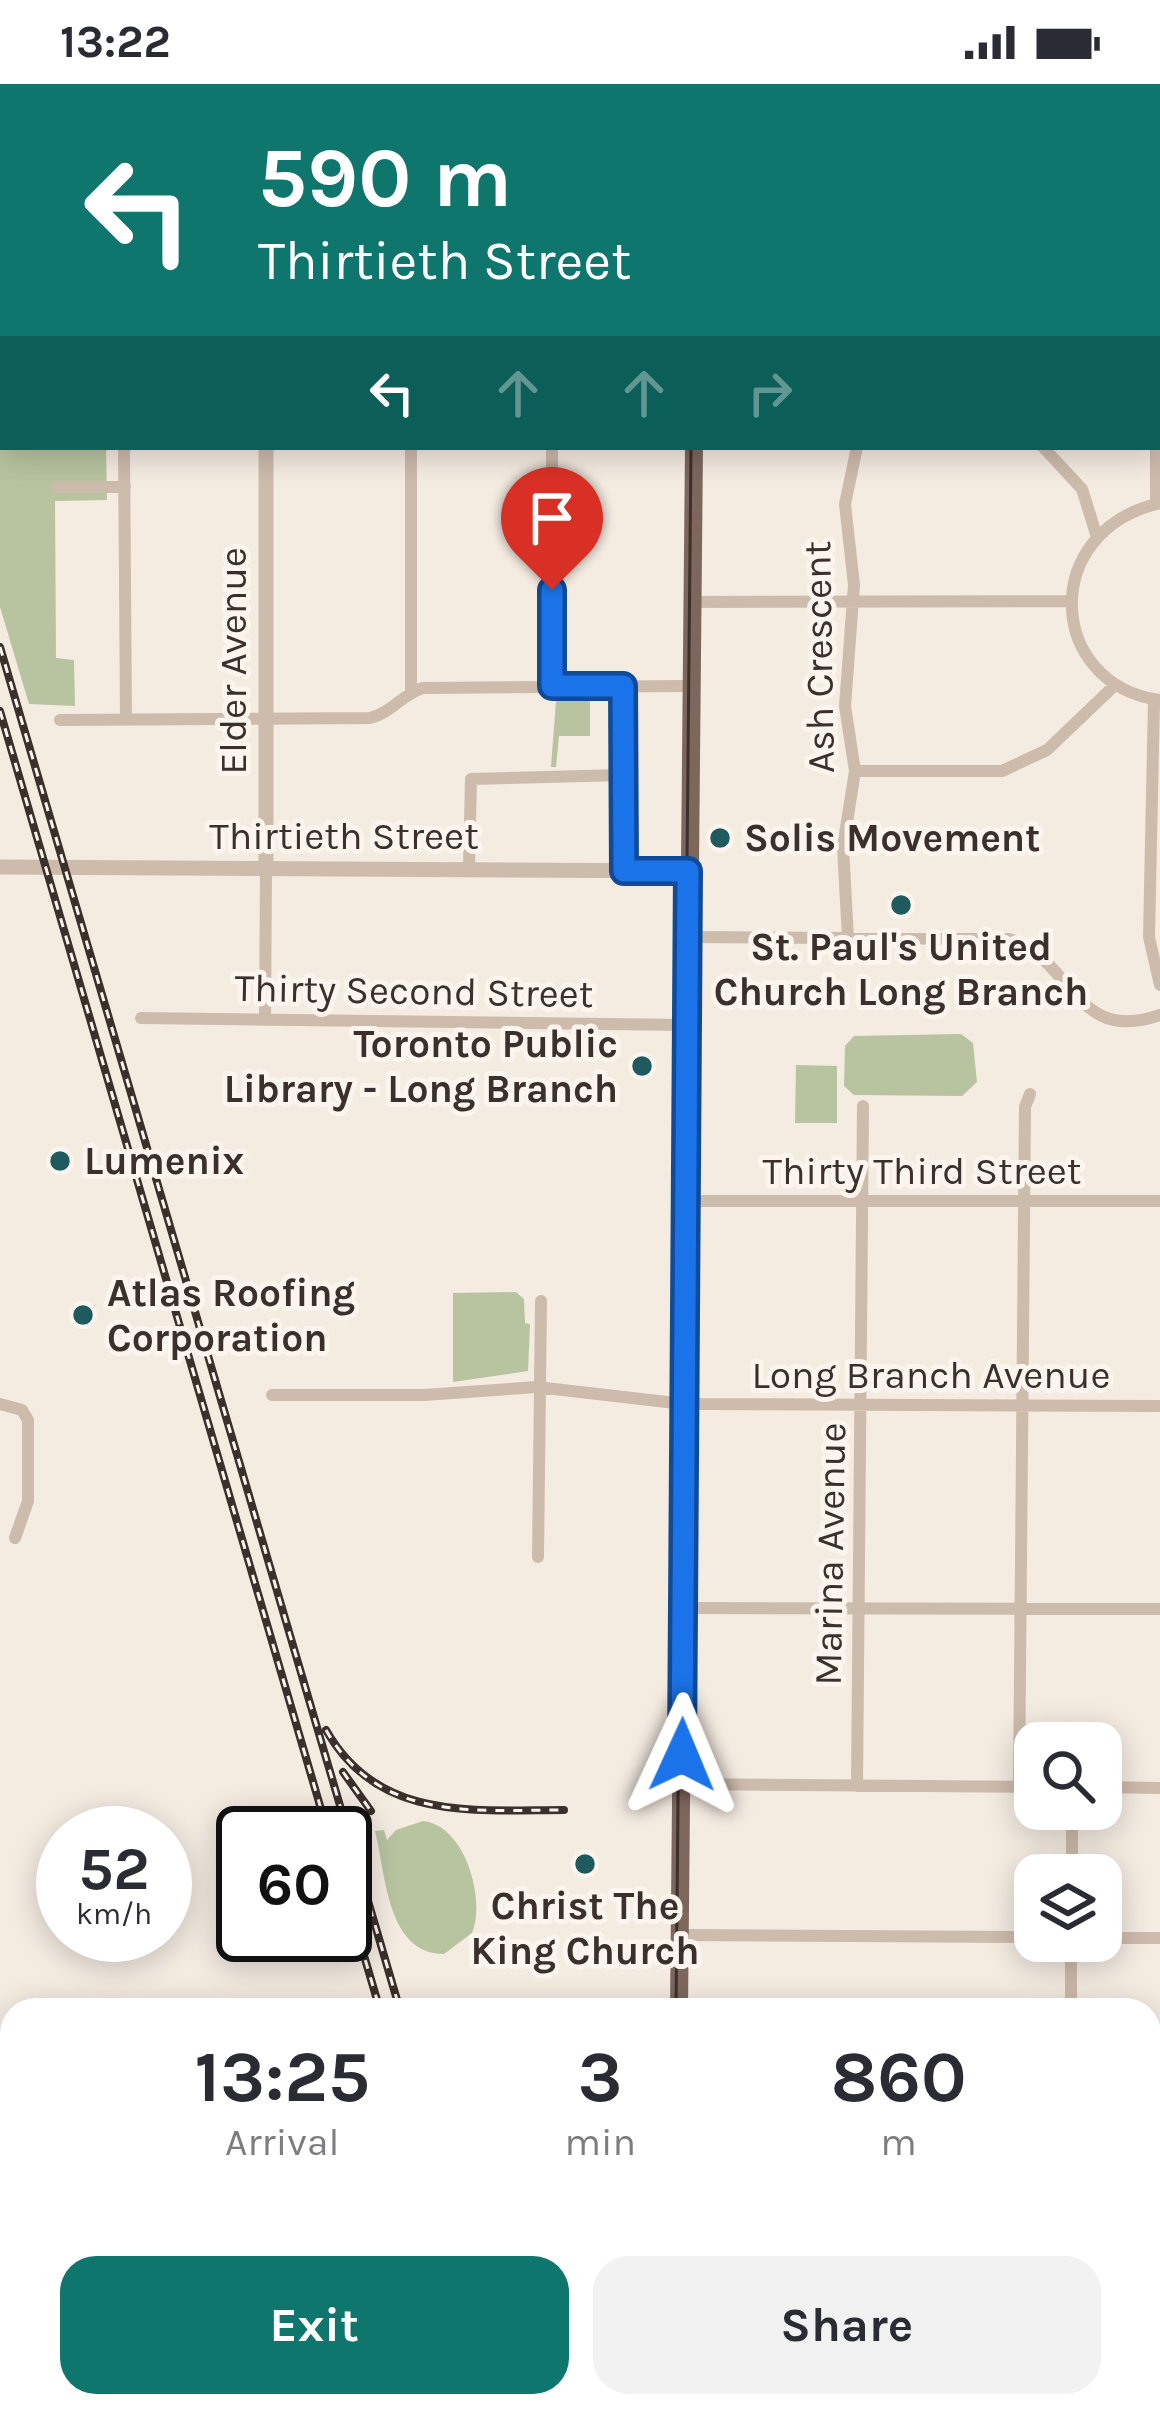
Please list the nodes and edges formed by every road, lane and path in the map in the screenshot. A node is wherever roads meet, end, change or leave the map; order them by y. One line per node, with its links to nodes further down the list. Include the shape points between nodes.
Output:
1 (124, 450): 9 (street)
2 (266, 450): 26 (street, Elder Avenue)
3 (411, 450): 22 (street)
4 (552, 450): 18 (street)
5 (694, 450): 17 (main road)
6 (856, 450): 15 (street, Ash Crescent, via 845,504)
7 (1046, 450): 12 (street)
8 (1156, 450): 11 (street)
9 (125, 487): 10 (street); 25 (street)
10 (57, 488)
11 (1158, 503): 13 (street)
12 (1091, 506): 13 (street); 14 (street)
13 (1112, 520): 14 (street)
14 (1096, 534): 16 (street)
15 (854, 600): 16 (street); 17 (street); 27 (street, Ash Crescent, via 845,706)
16 (1070, 601): 21 (street, via 1084,650)
17 (692, 602): 20 (main road)
18 (552, 686): 19 (street); 22 (street)
19 (623, 686): 20 (street); 28 (street)
20 (691, 686): 33 (main road)
21 (1114, 686): 23 (street); 27 (street, via 1047,750 1002,771)
22 (410, 691): 26 (street, via 392,712 370,718)
23 (1157, 700): 36 (street, via 1149,938)
24 (60, 720): 25 (street)
25 (126, 720): 26 (street)
26 (265, 722): 30 (street, Elder Avenue)
27 (855, 771): 35 (street, Ash Crescent, via 843,848)
28 (622, 775): 31 (street, via 471,778); 32 (street)
29 (0, 867): 30 (street, Thirtieth Street)
30 (266, 869): 31 (street, Thirtieth Street); 39 (street, Elder Avenue)
31 (469, 869): 32 (street, Thirtieth Street)
32 (624, 871): 33 (street, Thirtieth Street)
33 (688, 871): 34 (main road)
34 (687, 937): 35 (street); 40 (main road)
35 (848, 938): 37 (street, via 1009,939 1027,946 1092,1011 1126,1021)
36 (1160, 985)
37 (1160, 1015)
38 (141, 1018): 39 (street, Thirty Second Street)
39 (265, 1020): 40 (street, Thirty Second Street)
40 (686, 1024): 44 (main road)
41 (1030, 1094): 46 (street)
42 (863, 1106): 43 (street, Marina Avenue)
43 (862, 1200): 44 (street, Thirty Third Street); 46 (street, Thirty Third Street); 52 (street, Marina Avenue)
44 (685, 1202): 51 (main road, via 672,1389)
45 (1160, 1202): 46 (street, Thirty Third Street)
46 (1024, 1203): 53 (street)
47 (541, 1301): 48 (street)
48 (537, 1387): 49 (street, Long Branch Avenue); 51 (street, Long Branch Avenue); 56 (street)
49 (272, 1395)
50 (0, 1404): 55 (street, via 28,1420 28,1501)
51 (684, 1404): 52 (street, Long Branch Avenue); 57 (main road, via 695,1416 695,1454 683,1525)
52 (862, 1404): 53 (street, Long Branch Avenue); 58 (street, Marina Avenue)
53 (1026, 1406): 54 (street, Long Branch Avenue); 59 (street)
54 (1160, 1406)
55 (15, 1538)
56 (538, 1556)
57 (683, 1608): 58 (street); 62 (main road)
58 (858, 1608): 59 (street); 63 (street, Marina Avenue)
59 (1022, 1609): 60 (street); 61 (street)
60 (1160, 1610)
61 (1019, 1722)
62 (681, 1777): 63 (street); 67 (main road, via 670,1797 667,1914)
63 (857, 1786): 64 (street)
64 (1014, 1787)
65 (1122, 1787): 66 (street)
66 (1160, 1788)
67 (680, 1935): 68 (street); 72 (main road); 73 (main road, via 691,1950)
68 (1014, 1937)
69 (1122, 1938): 70 (street)
70 (1160, 1938)
71 (1072, 1962): 74 (street)
72 (679, 1998)
73 (690, 1998)
74 (1071, 1998)

